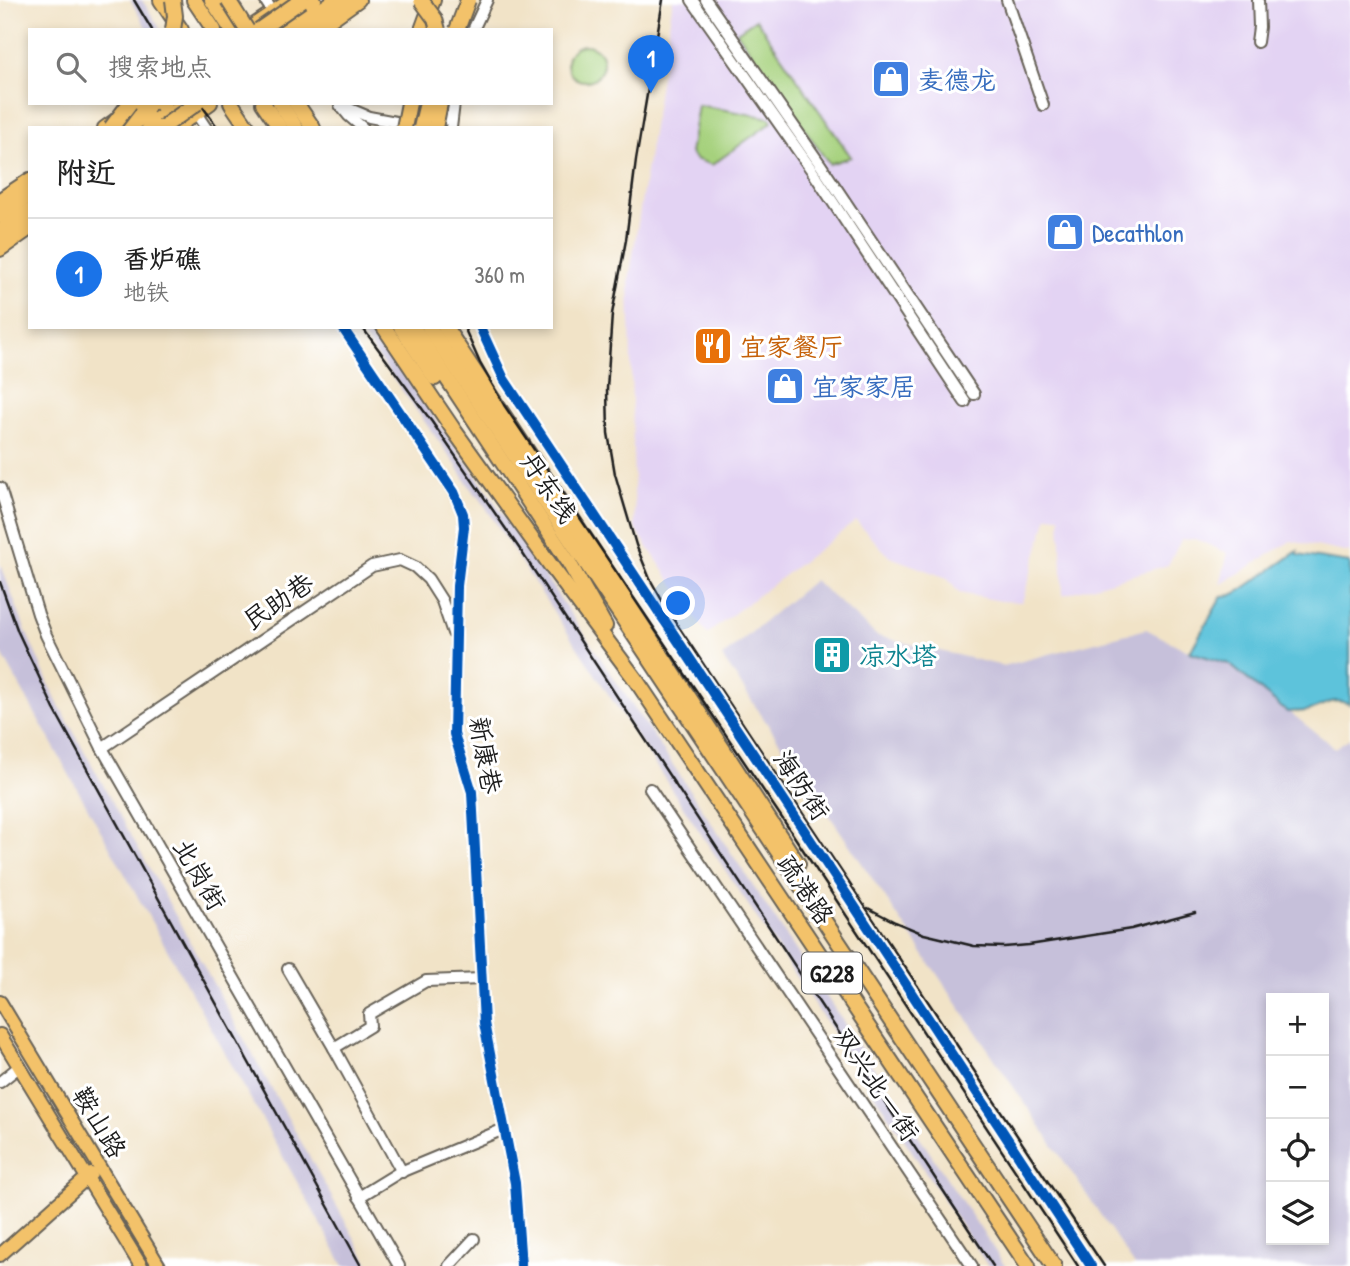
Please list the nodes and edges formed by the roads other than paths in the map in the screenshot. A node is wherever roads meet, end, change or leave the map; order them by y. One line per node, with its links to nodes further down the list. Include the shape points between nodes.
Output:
1 (161, 0): 23 (highway)
2 (173, 0): 22 (highway, bridge)
3 (194, 0): 24 (highway)
4 (212, 0): 25 (highway)
5 (228, 0): 26 (highway, bridge)
6 (265, 0): 21 (street)
7 (290, 0): 21 (main road)
8 (302, 0): 28 (highway, bridge)
9 (315, 0): 29 (main road)
10 (334, 0): 29 (main road)
11 (346, 0): 30 (highway)
12 (359, 0): 31 (main road)
13 (421, 0): 33 (highway, bridge)
14 (433, 0): 32 (highway)
15 (468, 0): 34 (highway, bridge)
16 (487, 0): 35 (street)
17 (692, 0): 89 (street, via 811,169)
18 (706, 0): 88 (street)
19 (1007, 0): 49 (street)
20 (1258, 0): 36 (street)
21 (273, 12): 27 (main road); 29 (street)
22 (173, 28)
23 (180, 28)
24 (213, 28)
25 (231, 28)
26 (246, 28)
27 (250, 28)
28 (262, 28)
29 (282, 28)
30 (306, 28)
31 (320, 28)
32 (423, 28)
33 (437, 28)
34 (458, 28)
35 (474, 28)
36 (1257, 42)
37 (128, 105): 53 (highway, bridge)
38 (136, 105): 52 (main road)
39 (179, 105): 51 (main road)
40 (232, 105): 58 (highway)
41 (265, 105): 59 (highway)
42 (281, 105): 60 (highway)
43 (297, 105): 61 (highway)
44 (342, 105): 62 (street)
45 (344, 105): 64 (street, via 369,117)
46 (409, 105): 63 (highway, bridge)
47 (427, 105): 65 (highway, bridge)
48 (440, 105): 66 (highway, bridge)
49 (1043, 105)
50 (197, 108): 51 (highway, bridge); 56 (main road); 57 (street)
51 (154, 116): 54 (highway); 55 (main road)
52 (107, 126)
53 (113, 126)
54 (123, 126)
55 (133, 126)
56 (178, 126)
57 (205, 126)
58 (247, 126)
59 (279, 126)
60 (295, 126)
61 (312, 126)
62 (361, 126)
63 (404, 126)
64 (417, 126)
65 (421, 126)
66 (435, 126)
67 (28, 180): 70 (main road)
68 (28, 188): 71 (highway)
69 (28, 197): 73 (main road)
70 (0, 199)
71 (0, 208)
72 (28, 211): 75 (main road)
73 (0, 216)
74 (28, 220): 77 (highway)
75 (0, 230)
76 (28, 230): 78 (main road)
77 (0, 240)
78 (0, 250)
79 (343, 329): 94 (street, 新康巷, via 460,503 464,527)
80 (386, 329): 90 (highway)
81 (402, 329): 90 (highway)
82 (414, 329): 96 (highway, 丹东线 / G228, via 568,561)
83 (430, 329): 92 (highway)
84 (446, 329): 87 (highway)
85 (458, 329): 87 (highway, G228)
86 (481, 329): 121 (street, 海防街, via 504,379)
87 (479, 379): 92 (highway, 疏港路 / G228)
88 (974, 394)
89 (965, 402)
90 (458, 425): 96 (highway, via 520,504 554,570)
91 (0, 488): 97 (street, 北岗街, via 37,614)
92 (585, 550): 120 (highway, 疏港路 / G228, via 884,997 925,1072)
93 (428, 579): 94 (street, via 439,588); 95 (street, 民助巷, via 442,601); 97 (street, 民助巷, via 400,560 372,566)
94 (457, 586): 95 (street, 新康巷)
95 (456, 641): 100 (street, 新康巷, via 454,734 472,792)
96 (636, 680): 119 (highway, 疏港路 / G228)
97 (102, 748): 110 (street, 北岗街)
98 (650, 789): 118 (street, 双兴北一街)
99 (288, 969): 103 (street)
100 (482, 979): 103 (street, via 426,981 369,1014 370,1026); 106 (street, 新康巷, via 484,1023)
101 (0, 1002): 107 (main road, 鞍山路)
102 (0, 1035): 104 (main road, 鞍山路)
103 (334, 1048): 108 (street)
104 (20, 1066): 105 (street); 109 (main road, 鞍山路)
105 (0, 1082)
106 (504, 1129): 108 (street); 117 (street, 新康巷)
107 (100, 1166): 109 (main road); 114 (main road, 鞍山路)
108 (402, 1172): 110 (street)
109 (87, 1178): 112 (main road); 113 (main road, 鞍山路)
110 (359, 1197): 115 (street, 北岗街)
111 (474, 1239): 116 (street)
112 (0, 1255)
113 (141, 1266)
114 (159, 1266)
115 (398, 1266)
116 (449, 1266)
117 (521, 1266)
118 (972, 1266)
119 (1028, 1266)
120 (1054, 1266)
121 (1091, 1266)

